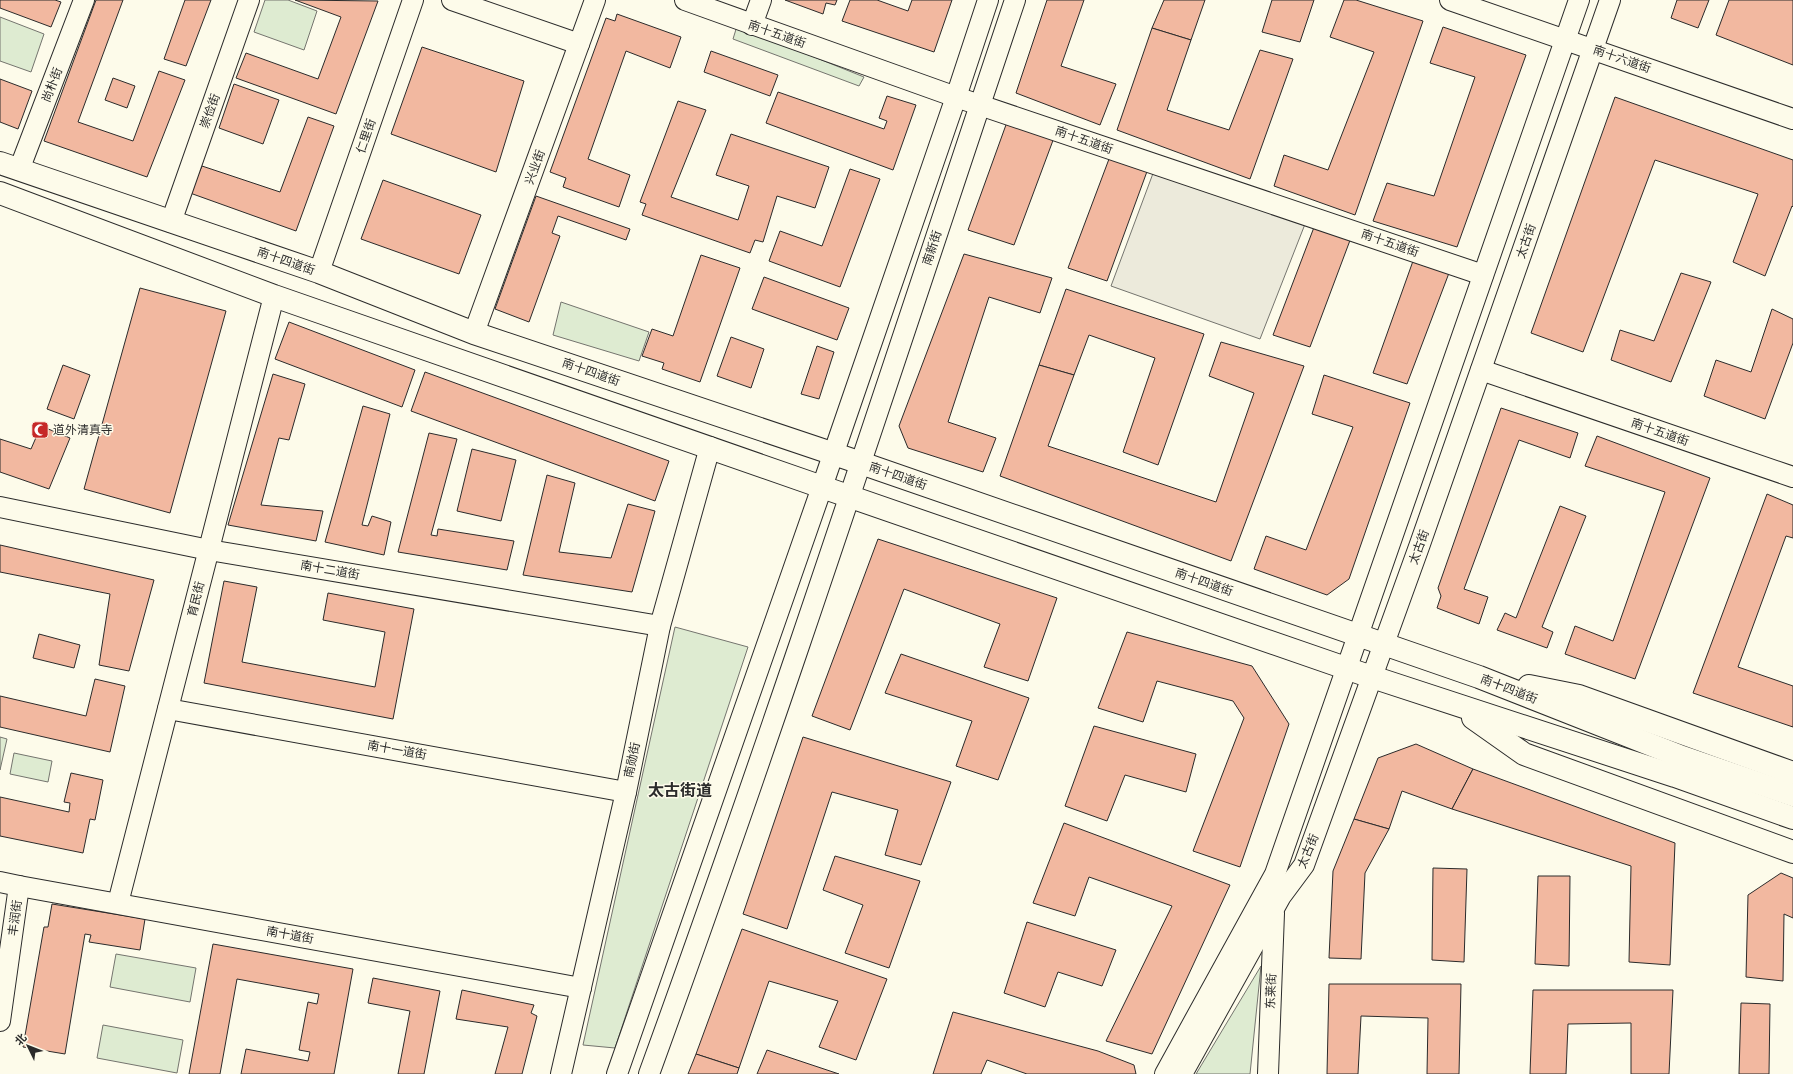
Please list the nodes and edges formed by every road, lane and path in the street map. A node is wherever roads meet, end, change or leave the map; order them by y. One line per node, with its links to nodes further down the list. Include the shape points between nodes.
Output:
1 (84, 0): 20 (street, 尚朴街)
2 (249, 0): 22 (street, 崇俭街)
3 (413, 0): 23 (street, 仁里街)
4 (452, 0): 15 (street)
5 (595, 0): 15 (street, 兴业街)
6 (685, 0): 13 (street, 南十五道街)
7 (761, 0): 13 (street)
8 (988, 0): 17 (street)
9 (1015, 0): 18 (street, 南新街)
10 (1450, 0): 14 (street, 南十六道街)
11 (1579, 0): 14 (street, 太古街)
12 (1610, 0): 16 (street, 太古街)
13 (752, 25): 17 (street, 南十五道街)
14 (1565, 39): 16 (street, 南十六道街); 24 (street, 太古街)
15 (579, 44): 26 (street, 兴业街)
16 (1594, 49): 19 (street, 南十六道街); 27 (street, 太古街)
17 (956, 97): 18 (street, 南十五道街); 29 (street)
18 (980, 104): 24 (street, 南十五道街); 30 (street, 南新街)
19 (1793, 119)
20 (10, 166): 22 (main road, 南十四道街)
21 (0, 193): 25 (main road)
22 (171, 222): 23 (main road, 南十四道街)
23 (319, 272): 26 (main road, 南十四道街)
24 (1483, 275): 37 (street, 太古街)
25 (274, 296): 28 (main road); 35 (street, 育民街)
26 (474, 333): 29 (main road, 南十四道街)
27 (1481, 370): 31 (street, 南十五道街); 38 (street, 太古街)
28 (710, 447): 32 (main road); 36 (street, 南勋街)
29 (833, 454): 30 (main road, 南十四道街); 32 (street)
30 (861, 463): 33 (street, 南新街); 37 (main road, 南十四道街)
31 (1793, 477)
32 (822, 487): 33 (main road); 57 (street)
33 (850, 496): 39 (main road); 58 (street, via 708,911)
34 (0, 507): 35 (street, 南十二道街)
35 (208, 550): 36 (street, 南十二道街); 43 (street, 育民街)
36 (660, 626): 46 (street, 南勋街)
37 (1358, 635): 38 (main road, 南十四道街); 39 (street, 太古街)
38 (1384, 644): 40 (main road, 南十四道街); 41 (street, 太古街)
39 (1346, 668): 41 (main road); 59 (street, 太古街, via 1275,874)
40 (1479, 677): 44 (main road, 南十四道街); 45 (main road, via 1579,696)
41 (1372, 678): 42 (main road); 53 (street, 太古街, via 1304,865)
42 (1456, 706): 44 (main road); 49 (main road, via 1524,754)
43 (168, 709): 46 (street, 南十一道街); 52 (street, 育民街)
44 (1679, 767): 47 (main road, 南十四道街); 48 (main road)
45 (1793, 773)
46 (626, 792): 54 (street, 南勋街)
47 (1793, 795)
48 (1793, 818)
49 (1793, 852)
50 (0, 882): 51 (street, 南十道街)
51 (19, 886): 52 (street, 南十道街); 55 (street, 丰润街)
52 (118, 903): 54 (street, 南十道街)
53 (1275, 909): 60 (street, 太古街); 61 (street, 东莱街)
54 (581, 988): 56 (street, 南勋街)
55 (0, 1021)
56 (561, 1074)
57 (617, 1074)
58 (649, 1074)
59 (1166, 1074)
60 (1182, 1074)
61 (1268, 1074)

